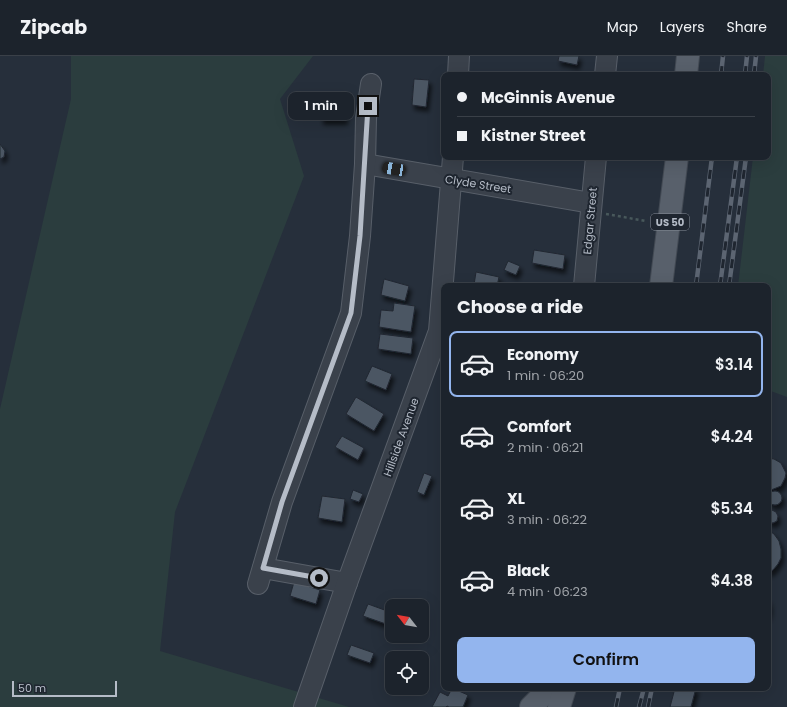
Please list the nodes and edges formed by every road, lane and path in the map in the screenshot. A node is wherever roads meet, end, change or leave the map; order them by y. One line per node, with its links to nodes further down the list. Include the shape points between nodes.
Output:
1 (459, 56): 4 (street)
2 (607, 56): 5 (street)
3 (688, 56): 6 (main road)
4 (458, 72)
5 (605, 72)
6 (686, 72)
7 (371, 84): 11 (street, via 366,118)
8 (453, 160): 12 (street, Hillside Avenue)
9 (596, 160): 13 (street, Edgar Street)
10 (677, 160): 17 (main road, US 50)
11 (365, 164): 12 (street, Clyde Street); 19 (street, via 351,313 282,502 260,576)
12 (452, 180): 13 (street, Clyde Street); 15 (street, Hillside Avenue)
13 (591, 202): 14 (path, via 599,213); 16 (street, Edgar Street)
14 (646, 222)
15 (443, 283)
16 (584, 283)
17 (662, 283)
18 (441, 308): 19 (street, Hillside Avenue, via 439,331)
19 (348, 583): 22 (street, Hillside Avenue)
20 (547, 691): 23 (main road)
21 (564, 691): 24 (main road)
22 (304, 707)
23 (531, 707)
24 (559, 707)

